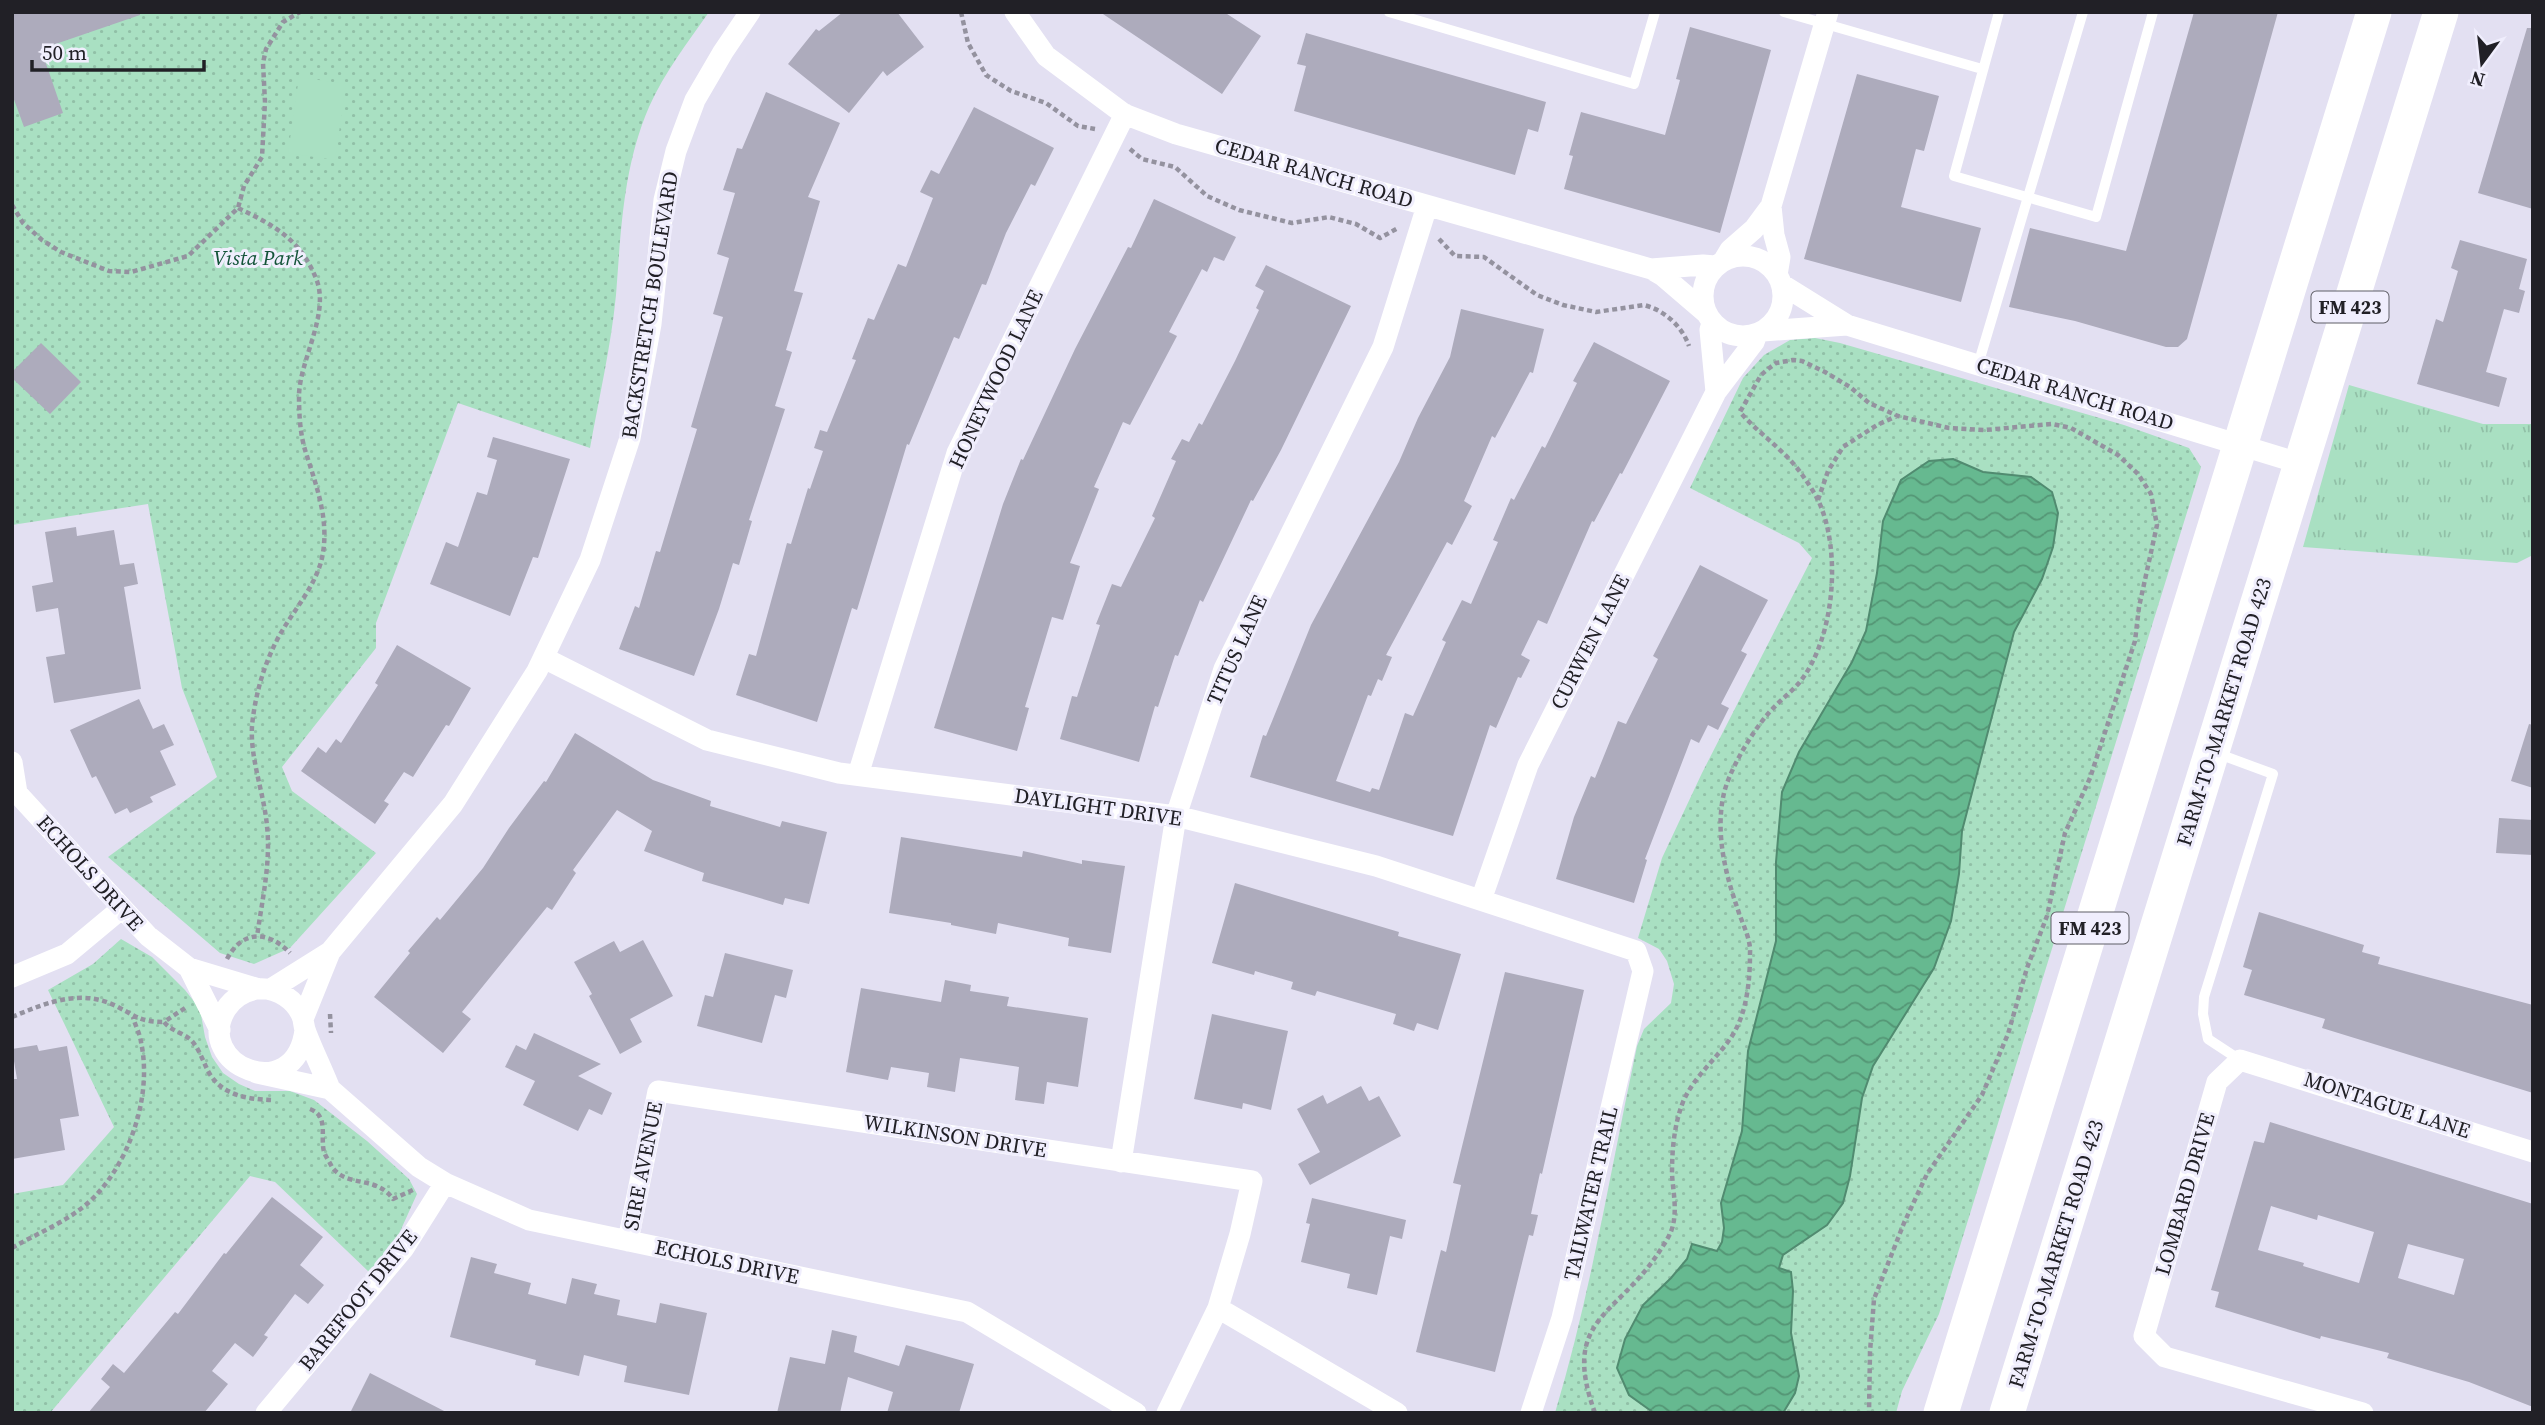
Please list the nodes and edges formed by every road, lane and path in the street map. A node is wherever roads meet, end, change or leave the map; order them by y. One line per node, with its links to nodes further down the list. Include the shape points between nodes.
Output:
1 (300, 12): 22 (path, via 284,22 266,49 261,157 248,176)
2 (750, 12): 40 (street, BACKSTRETCH BOULEVARD, via 695,100 676,151 664,200 651,324 630,438 590,560)
3 (961, 12): 16 (path, via 968,43 986,75 1046,103 1078,126)
4 (1015, 12): 15 (street, CEDAR RANCH ROAD, via 1046,56)
5 (1389, 12): 6 (lane, via 1634,84)
6 (1655, 12)
7 (1784, 12): 13 (lane)
8 (1999, 12): 14 (lane)
9 (2082, 12): 18 (lane)
10 (2153, 12): 18 (lane, via 2096,217)
11 (2374, 12): 37 (main road, FM 423)
12 (2441, 12): 38 (main road, FARM-TO-MARKET ROAD 423 / FM 423)
13 (1826, 18): 14 (lane); 21 (street)
14 (1982, 69): 18 (lane, via 1954,176)
15 (1125, 114): 20 (street, CEDAR RANCH ROAD, via 1176,134); 43 (street, HONEYWOOD LANE, via 957,453)
16 (1102, 133)
17 (1123, 145): 23 (path, via 1142,159 1175,167 1207,196 1239,210 1292,223 1329,217 1356,224 1380,238)
18 (2029, 196): 32 (lane)
19 (12, 205): 22 (path, via 23,223 61,252 109,271 131,272 188,256)
20 (1427, 205): 26 (street, CEDAR RANCH ROAD); 44 (street, TITUS LANE, via 1383,347 1224,668)
21 (1771, 205): 25 (street); 27 (street)
22 (238, 208): 47 (path, via 298,245 318,285 319,310 299,395 305,451 323,509 322,558 314,585 278,638 257,692 252,729 268,860)
23 (1403, 226)
24 (1428, 235): 31 (path, via 1441,240 1455,256 1484,257 1537,295 1563,305 1597,312 1651,307 1677,325)
25 (1719, 263): 26 (street, CEDAR RANCH ROAD); 27 (street, via 1753,257); 28 (street, via 1702,293)
26 (1651, 269): 28 (street, CEDAR RANCH ROAD)
27 (1779, 279): 29 (street, CEDAR RANCH ROAD); 30 (street, via 1783,293 1780,312)
28 (1709, 318): 30 (street, via 1733,336); 35 (street)
29 (1847, 325): 30 (street, CEDAR RANCH ROAD); 32 (street, CEDAR RANCH ROAD)
30 (1760, 333): 35 (street, CURWEN LANE)
31 (1691, 354)
32 (1978, 365): 37 (street, CEDAR RANCH ROAD)
33 (1747, 380): 34 (path)
34 (1756, 386): 36 (path, via 1776,363 1802,361); 39 (path, via 1740,412 1782,450)
35 (1716, 392): 45 (street, CURWEN LANE, via 1528,765)
36 (1898, 416): 39 (path, via 1843,447); 76 (path, via 1949,428 2052,424 2071,428 2118,455 2138,474 2151,494 2157,525 2135,641 2090,778 2065,833 2047,916 2008,1034 1982,1095 1927,1174 1874,1299)
37 (2241, 444): 38 (street, CEDAR RANCH ROAD); 77 (main road, FM 423)
38 (2302, 464): 41 (main road, FARM-TO-MARKET ROAD 423 / FM 423)
39 (1818, 500): 75 (path, via 1828,532 1832,581 1827,623 1813,662 1755,731 1724,793 1723,857 1751,948 1743,1013 1732,1037 1684,1101 1674,1137 1673,1227 1648,1269 1595,1322 1587,1339 1584,1365)
40 (544, 659): 43 (street, DAYLIGHT DRIVE, via 706,740); 48 (street, BACKSTRETCH BOULEVARD, via 453,804)
41 (2211, 751): 60 (lane, via 2273,774 2204,997 2208,1039); 78 (main road, FARM-TO-MARKET ROAD 423 / FM 423)
42 (12, 762): 46 (street, ECHOLS DRIVE, via 17,793)
43 (858, 775): 44 (street, DAYLIGHT DRIVE)
44 (1176, 816): 45 (street, DAYLIGHT DRIVE, via 1376,866); 65 (street, TITUS LANE)
45 (1481, 900): 52 (street, DAYLIGHT DRIVE, via 1636,951)
46 (121, 909): 51 (street, ECHOLS DRIVE); 53 (street, via 67,954)
47 (257, 937): 49 (path, via 278,942); 50 (path, via 238,943)
48 (330, 952): 54 (street, BACKSTRETCH BOULEVARD); 58 (street, BACKSTRETCH BOULEVARD)
49 (290, 954)
50 (225, 962)
51 (189, 968): 54 (street, ECHOLS DRIVE); 59 (street, ECHOLS DRIVE)
52 (1643, 971): 74 (street, TAILWATER TRAIL, via 1562,1318)
53 (12, 977)
54 (265, 989): 58 (street, via 291,1000); 59 (street, via 247,991 228,1006)
55 (12, 1017): 56 (path, via 82,996 111,1004)
56 (132, 1017): 57 (path); 68 (path, via 142,1043 141,1104 118,1164 98,1193 73,1214)
57 (164, 1021)
58 (304, 1025): 61 (street, via 299,1053 291,1062 281,1069); 62 (street, ECHOLS DRIVE)
59 (220, 1030): 61 (street, via 227,1054)
60 (2240, 1060): 64 (street, MONTAGUE LANE); 79 (street, LOMBARD DRIVE, via 2217,1082 2144,1336 2165,1357)
61 (257, 1073): 62 (street, ECHOLS DRIVE)
62 (330, 1089): 66 (street, ECHOLS DRIVE, via 419,1167)
63 (658, 1091): 65 (street, WILKINSON DRIVE); 67 (street, SIRE AVENUE)
64 (2533, 1152)
65 (1121, 1162): 69 (street, WILKINSON DRIVE, via 1252,1181)
66 (445, 1183): 67 (street, ECHOLS DRIVE, via 529,1220); 70 (street, BAREFOOT DRIVE, via 404,1248)
67 (628, 1241): 71 (street, ECHOLS DRIVE, via 967,1312)
68 (12, 1248)
69 (1218, 1308): 72 (street); 73 (street)
70 (266, 1413)
71 (1136, 1413)
72 (1167, 1413)
73 (1397, 1413)
74 (1531, 1413)
75 (1595, 1413)
76 (1869, 1413)
77 (1941, 1413)
78 (2007, 1413)
79 (2363, 1413)

